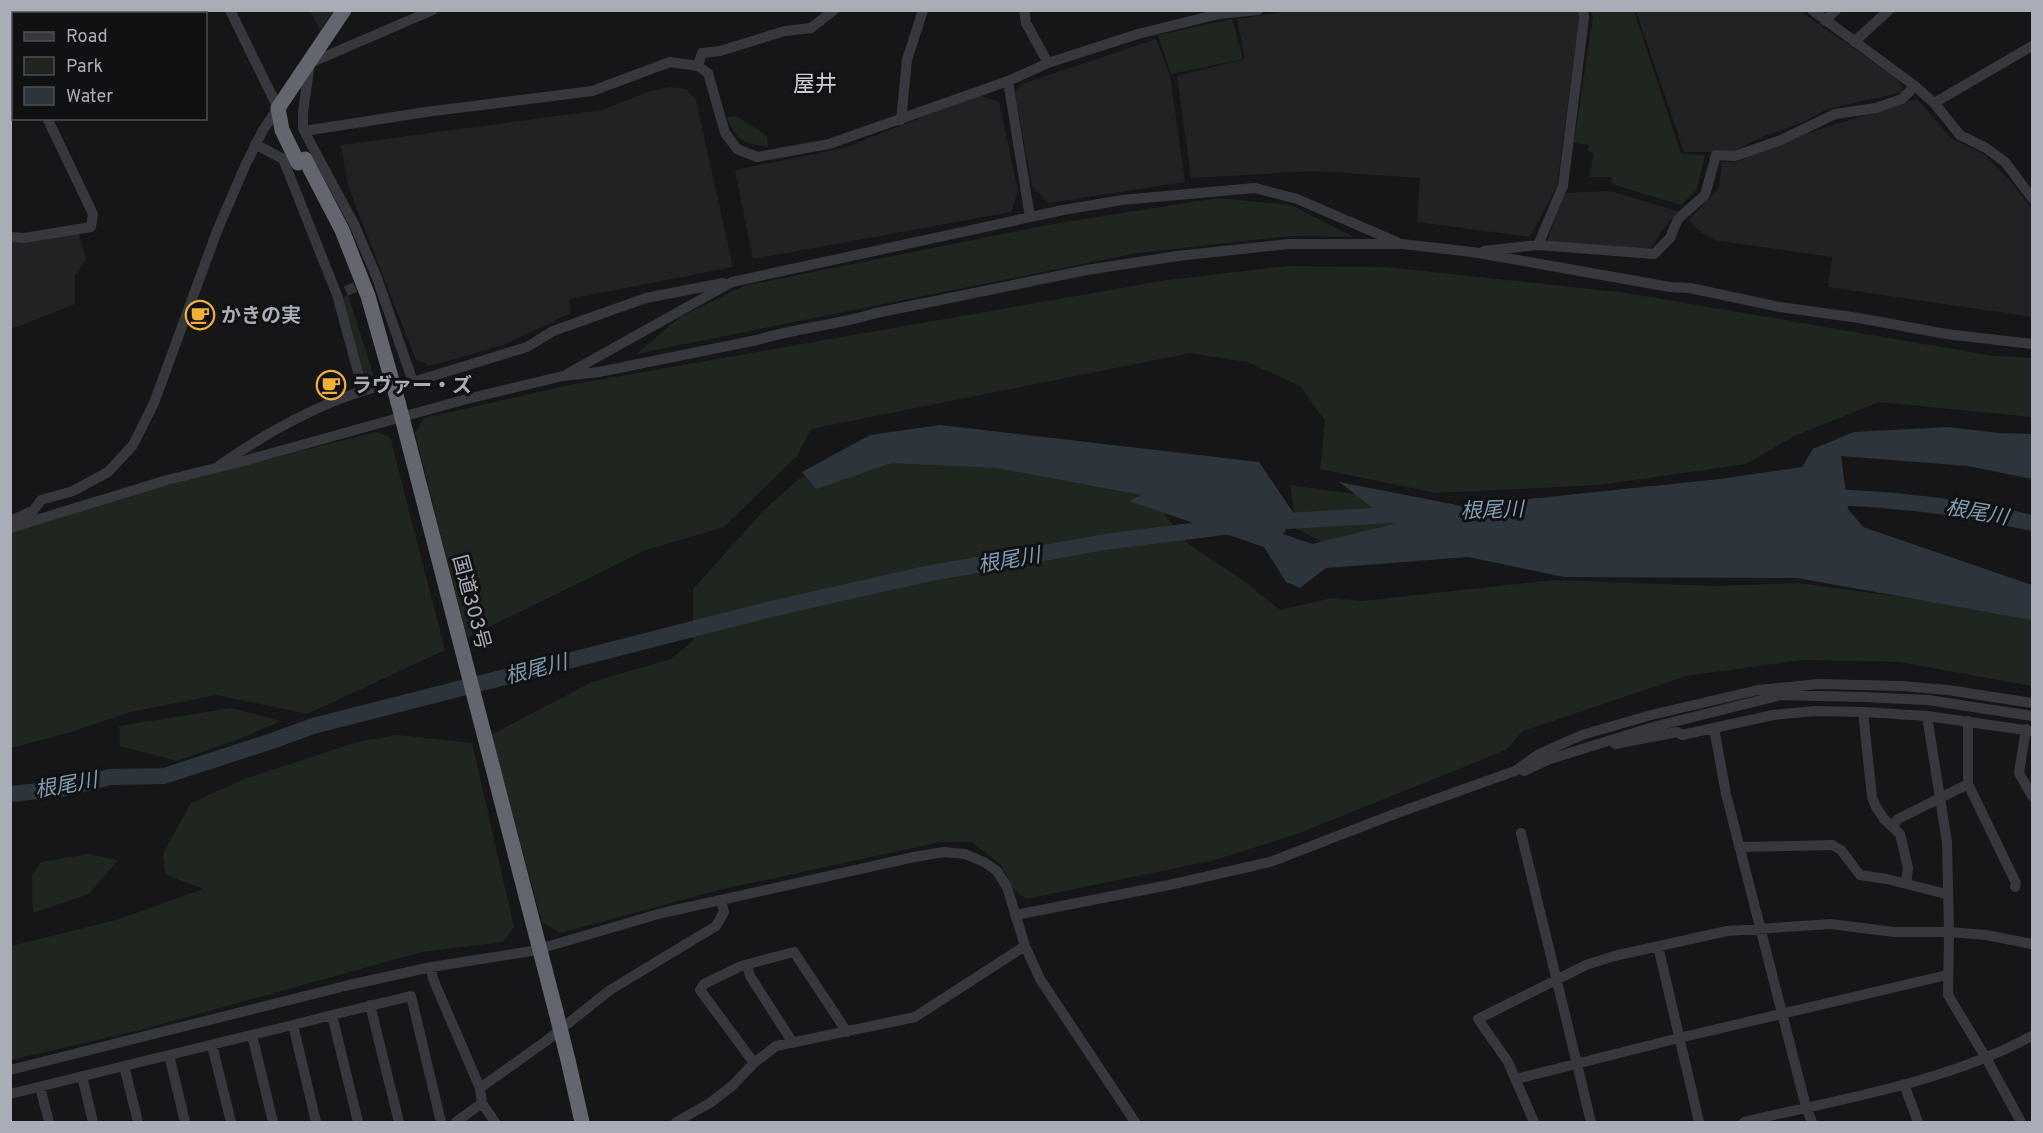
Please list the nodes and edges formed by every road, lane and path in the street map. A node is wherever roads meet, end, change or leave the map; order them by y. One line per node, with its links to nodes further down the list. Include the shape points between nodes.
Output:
1 (230, 10): 22 (street)
2 (344, 10): 16 (highway)
3 (433, 10): 16 (street)
4 (834, 10): 18 (street, via 812,28 785,31 702,53)
5 (923, 10): 24 (street, via 908,60)
6 (1024, 10): 17 (street, via 1026,23)
7 (1258, 10): 12 (street)
8 (1583, 10): 31 (street, via 1563,186)
9 (1812, 10): 13 (street)
10 (1836, 10): 13 (street)
11 (1889, 10): 14 (street)
12 (1219, 12): 17 (street)
13 (1826, 21): 14 (street)
14 (1854, 42): 20 (street)
15 (2032, 46): 21 (street)
16 (310, 63): 22 (highway); 25 (street)
17 (1048, 63): 19 (street)
18 (698, 66): 24 (street, via 708,73 724,133 737,149 757,157 829,144); 25 (street, via 670,62 592,91)
19 (1008, 81): 24 (street); 28 (street)
20 (1915, 86): 21 (street); 31 (street, via 1902,99 1876,108 1835,114 1781,140 1735,156 1716,155 1705,195 1678,219 1670,238 1654,254)
21 (1934, 103): 27 (street, via 1960,135 2005,162)
22 (278, 108): 26 (street); 38 (highway, 国道303号, bridge, via 289,125 302,161 342,230 368,296)
23 (48, 120): 29 (street, via 93,214 91,227)
24 (901, 120)
25 (304, 131): 36 (street, via 354,224)
26 (255, 144): 39 (street, via 283,159 342,293 368,389 305,414); 40 (street, via 217,231 154,403 133,445 108,472 73,491 41,500 34,510)
27 (2030, 191)
28 (1030, 217): 30 (street, via 1122,200 1255,188 1297,199); 33 (street)
29 (10, 237)
30 (1402, 244): 32 (street); 35 (street, via 1289,244 1177,255 1087,270 599,372)
31 (1538, 244): 32 (street)
32 (1472, 252): 34 (street, via 1779,307)
33 (732, 282): 35 (street); 36 (street, via 646,298 554,331 527,347)
34 (2032, 344)
35 (563, 376): 38 (street)
36 (413, 382): 37 (street)
37 (385, 386)
38 (398, 418): 39 (street); 67 (highway, 国道303号)
39 (215, 468): 41 (street)
40 (10, 521)
41 (10, 528)
42 (2032, 703): 50 (street, via 1901,686 1819,684 1758,690 1582,735 1539,754)
43 (1863, 712): 44 (street); 47 (street, via 1773,715); 54 (street, via 1872,796 1884,819)
44 (1927, 716): 46 (street); 53 (street)
45 (2032, 716): 49 (street, via 1928,700 1781,695)
46 (1968, 721): 48 (street); 51 (street)
47 (1714, 728): 49 (street, via 1607,746); 56 (street)
48 (2029, 730): 52 (street, via 2019,773)
49 (1600, 742): 50 (street)
50 (1515, 771): 61 (street, via 1270,862)
51 (1968, 784): 53 (street); 58 (street)
52 (2032, 796)
53 (1940, 797): 54 (street, via 1898,819); 59 (street, via 1947,842)
54 (1893, 826): 57 (street, via 1904,845)
55 (1521, 833): 71 (street)
56 (1740, 847): 57 (street, via 1832,845 1841,849 1860,875); 62 (street)
57 (1906, 883): 59 (street)
58 (2015, 887)
59 (1948, 893): 63 (street)
60 (721, 900): 61 (street, via 944,852 965,854 997,871 1007,887); 67 (street); 93 (street, via 724,912 716,926 610,990)
61 (1015, 915): 65 (street)
62 (1762, 929): 63 (street, via 1831,924 1894,932); 66 (street, via 1727,931); 74 (street)
63 (1949, 932): 64 (street); 70 (street)
64 (2032, 944)
65 (1025, 946): 77 (street, via 915,1017); 112 (street, via 1054,1004)
66 (1658, 946): 71 (street, via 1586,965); 80 (street)
67 (536, 949): 69 (street); 73 (highway, 国道303号)
68 (747, 965): 77 (street, via 794,952); 81 (street, via 750,976); 85 (street, via 704,984 700,990)
69 (431, 967): 88 (street); 93 (street)
70 (1947, 975): 74 (street); 84 (street, via 1948,995)
71 (1557, 980): 86 (street); 90 (street, via 1478,1019)
72 (370, 1005): 75 (street); 105 (street); 106 (street, via 411,996)
73 (552, 1013): 109 (highway, 国道303号); 110 (highway, 国道303号, bridge)
74 (1783, 1013): 80 (street); 96 (street)
75 (332, 1015): 76 (street); 104 (street)
76 (293, 1025): 78 (street); 103 (street)
77 (847, 1032): 81 (street)
78 (252, 1035): 82 (street); 102 (street)
79 (2032, 1036): 84 (street)
80 (1679, 1038): 86 (street); 115 (street)
81 (793, 1042): 85 (street, via 776,1046)
82 (212, 1045): 83 (street); 101 (street)
83 (169, 1055): 87 (street); 100 (street)
84 (1986, 1058): 91 (street); 119 (street)
85 (754, 1063): 111 (street, via 710,1103)
86 (1577, 1063): 90 (street); 114 (street)
87 (124, 1066): 89 (street); 99 (street)
88 (10, 1070)
89 (82, 1076): 92 (street); 98 (street)
90 (1516, 1079): 113 (street)
91 (1904, 1084): 96 (street); 118 (street)
92 (40, 1087): 94 (street); 97 (street)
93 (480, 1088): 95 (street)
94 (10, 1094)
95 (482, 1103): 107 (street); 108 (street)
96 (1806, 1107): 116 (street); 117 (street)
97 (49, 1122)
98 (93, 1122)
99 (138, 1122)
100 (185, 1122)
101 (231, 1122)
102 (273, 1122)
103 (316, 1122)
104 (358, 1122)
105 (399, 1122)
106 (441, 1122)
107 (456, 1122)
108 (495, 1122)
109 (576, 1122)
110 (582, 1122)
111 (676, 1122)
112 (1135, 1122)
113 (1534, 1122)
114 (1591, 1122)
115 (1699, 1122)
116 (1744, 1122)
117 (1812, 1122)
118 (1918, 1122)
119 (2021, 1122)

